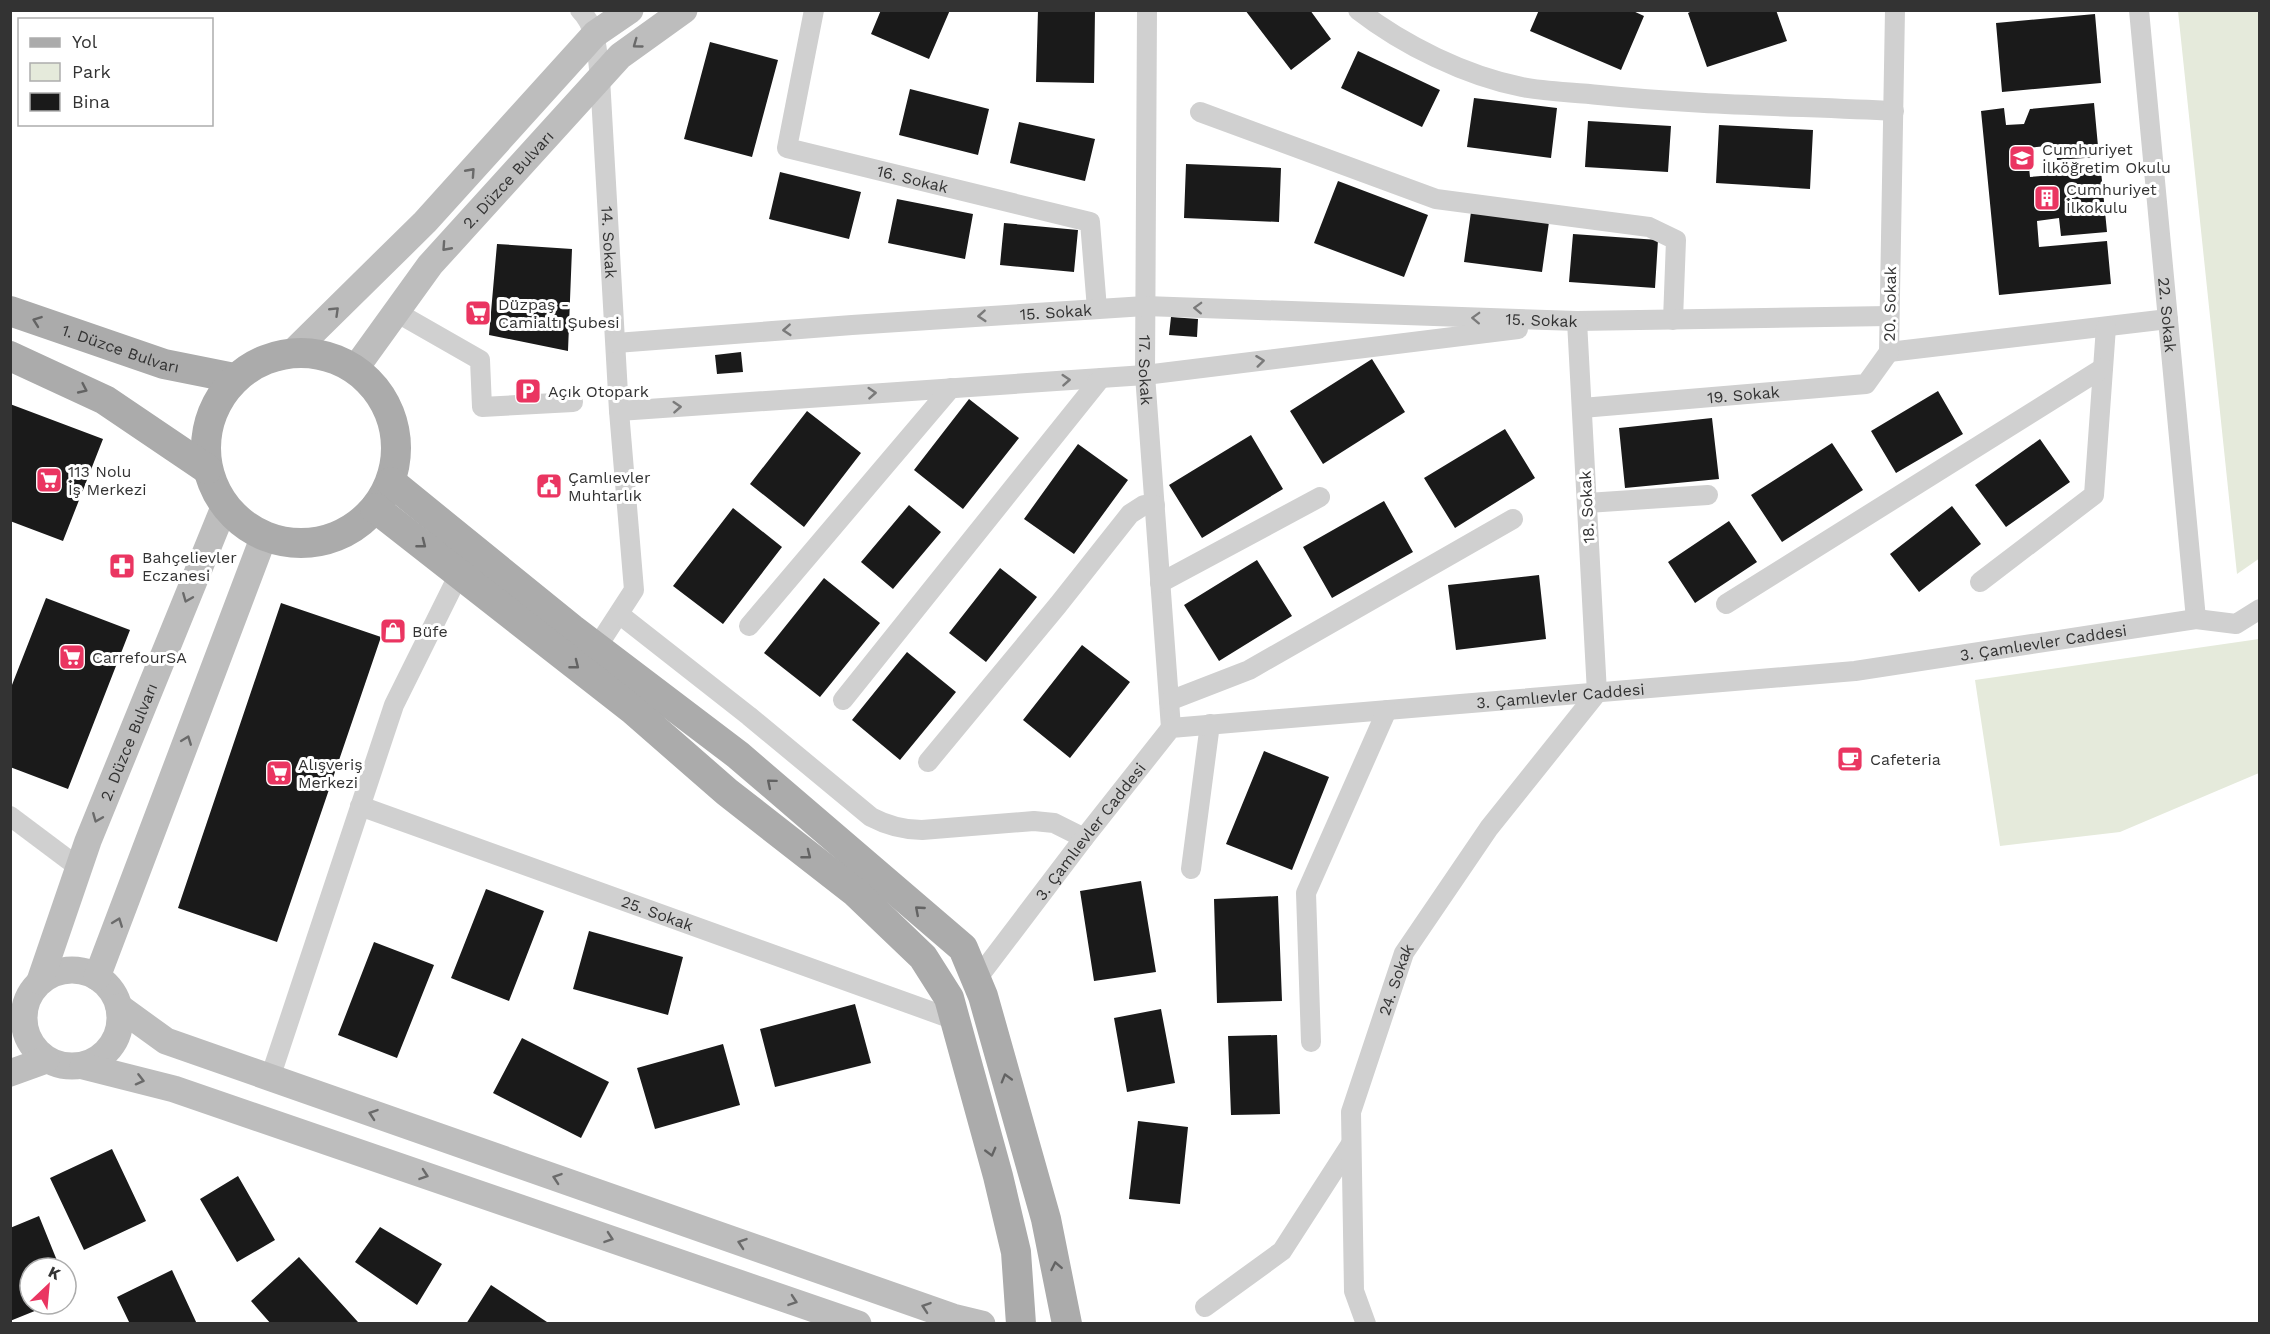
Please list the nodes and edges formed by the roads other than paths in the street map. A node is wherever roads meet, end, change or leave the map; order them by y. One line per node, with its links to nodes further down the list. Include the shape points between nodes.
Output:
1 (630, 10): 8 (main road, 2. Düzce Bulvarı)
2 (684, 10): 9 (main road, 2. Düzce Bulvarı, one-way to 9, via 621,56)
3 (814, 10): 13 (street, 16. Sokak, via 787,148 1090,222)
4 (1147, 10): 12 (street, 17. Sokak)
5 (1358, 10): 10 (street, via 1385,31 1450,63 1523,87 1649,100)
6 (1895, 10): 10 (street, 20. Sokak)
7 (2139, 10): 18 (street, 22. Sokak)
8 (587, 18): 9 (street, 14. Sokak); 22 (main road, 2. Düzce Bulvarı, one-way to 8, via 425,222)
9 (600, 78): 15 (main road, 2. Düzce Bulvarı, one-way to 15, via 430,265); 21 (street, 14. Sokak)
10 (1894, 111): 16 (street, 20. Sokak)
11 (1200, 112): 17 (street, via 1436,199 1649,227 1676,240)
12 (1145, 306): 13 (street, 15. Sokak); 19 (street, 15. Sokak, one-way to 12); 27 (street, 17. Sokak)
13 (1098, 309): 21 (street, 15. Sokak, one-way to 21)
14 (10, 311): 28 (main road, 1. Düzce Bulvarı, one-way to 14, via 164,364)
15 (396, 312): 26 (main road, 2. Düzce Bulvarı); 31 (street, via 480,360 482,407)
16 (1889, 316): 17 (street); 23 (street, 20. Sokak)
17 (1673, 320): 19 (street)
18 (2168, 320): 20 (street, 20. Sokak); 50 (street, 22. Sokak)
19 (1577, 321): 27 (street, 15. Sokak, one-way to 19); 32 (street, 18. Sokak)
20 (2106, 327): 23 (street, 20. Sokak); 25 (street)
21 (616, 343): 33 (street, 14. Sokak)
22 (293, 352): 26 (main road, via 326,355); 28 (main road, via 261,360)
23 (1889, 352): 32 (street, 19. Sokak, via 1866,384)
24 (10, 356): 34 (main road, one-way to 34, via 105,400)
25 (2103, 368): 45 (street, via 2094,495); 47 (street)
26 (355, 369): 35 (main road, via 378,391 392,419 397,451)
27 (1145, 375): 29 (street, 15. Sokak); 40 (street, 17. Sokak)
28 (234, 378): 34 (main road, via 214,405 205,436)
29 (1101, 378): 30 (street, 15. Sokak, one-way to 29); 54 (street)
30 (951, 388): 33 (street, 15. Sokak, one-way to 30); 51 (street)
31 (573, 402)
32 (1582, 408): 38 (street, 18. Sokak)
33 (619, 411): 49 (street, 14. Sokak, via 634,590)
34 (207, 469): 39 (main road)
35 (391, 482): 41 (main road); 52 (main road)
36 (1708, 495): 38 (street)
37 (1320, 497): 46 (street)
38 (1587, 503): 53 (street, 18. Sokak)
39 (225, 505): 43 (main road, via 238,520); 63 (main road, 2. Düzce Bulvarı, one-way to 63)
40 (1155, 505): 46 (street, 17. Sokak); 59 (street, via 1144,505 1130,514)
41 (375, 508): 43 (main road, via 353,529 324,541 294,544); 44 (main road, one-way to 44)
42 (1513, 519): 55 (street, via 1248,670)
43 (264, 536): 65 (main road, one-way to 43)
44 (459, 574): 60 (street, via 394,705); 69 (main road, one-way to 69, via 855,892 923,957 949,998)
45 (1980, 582)
46 (1160, 583): 55 (street, 17. Sokak)
47 (1726, 604)
48 (2259, 609): 50 (street, 3. Çamlıevler Caddesi, via 2236,624)
49 (619, 614): 52 (street, 14. Sokak); 62 (street, via 882,823 922,830 1034,821 1054,823)
50 (2196, 619): 53 (street, 3. Çamlıevler Caddesi, via 1855,671)
51 (749, 626)
52 (597, 647): 66 (main road, one-way to 52, via 963,948 738,755)
53 (1598, 693): 56 (street, 3. Çamlıevler Caddesi); 75 (street, 24. Sokak, via 1490,828 1404,953 1351,1112)
54 (843, 700)
55 (1169, 701): 58 (street, 17. Sokak)
56 (1387, 710): 57 (street, 3. Çamlıevler Caddesi); 70 (street, via 1306,893)
57 (1210, 724): 58 (street, 3. Çamlıevler Caddesi); 64 (street)
58 (1171, 728): 62 (street, 3. Çamlıevler Caddesi)
59 (928, 762)
60 (360, 806): 69 (street, 25. Sokak); 74 (street)
61 (10, 816): 63 (street)
62 (1084, 838): 66 (street, 3. Çamlıevler Caddesi)
63 (78, 867): 67 (main road, 2. Düzce Bulvarı)
64 (1191, 869)
65 (97, 977): 67 (main road, via 83,971 53,973); 68 (main road, via 107,985)
66 (976, 980): 81 (main road, one-way to 66, via 1046,1219)
67 (27, 993): 71 (main road, via 26,1037)
68 (119, 1007): 72 (main road, via 120,1023 113,1044 97,1060); 74 (main road, via 166,1041)
69 (955, 1020): 79 (main road, one-way to 79, via 1016,1252)
70 (1311, 1042)
71 (46, 1060): 72 (main road, via 58,1065); 73 (main road)
72 (83, 1066): 77 (main road, one-way to 77, via 174,1089)
73 (10, 1073)
74 (270, 1078): 78 (main road, one-way to 74, via 953,1317)
75 (1351, 1144): 76 (street, via 1282,1251); 82 (street, 24. Sokak, via 1354,1291)
76 (1205, 1306)
77 (858, 1323)
78 (982, 1323)
79 (1022, 1323): 80 (main road)
80 (1040, 1323)
81 (1067, 1323)
82 (1366, 1323)

